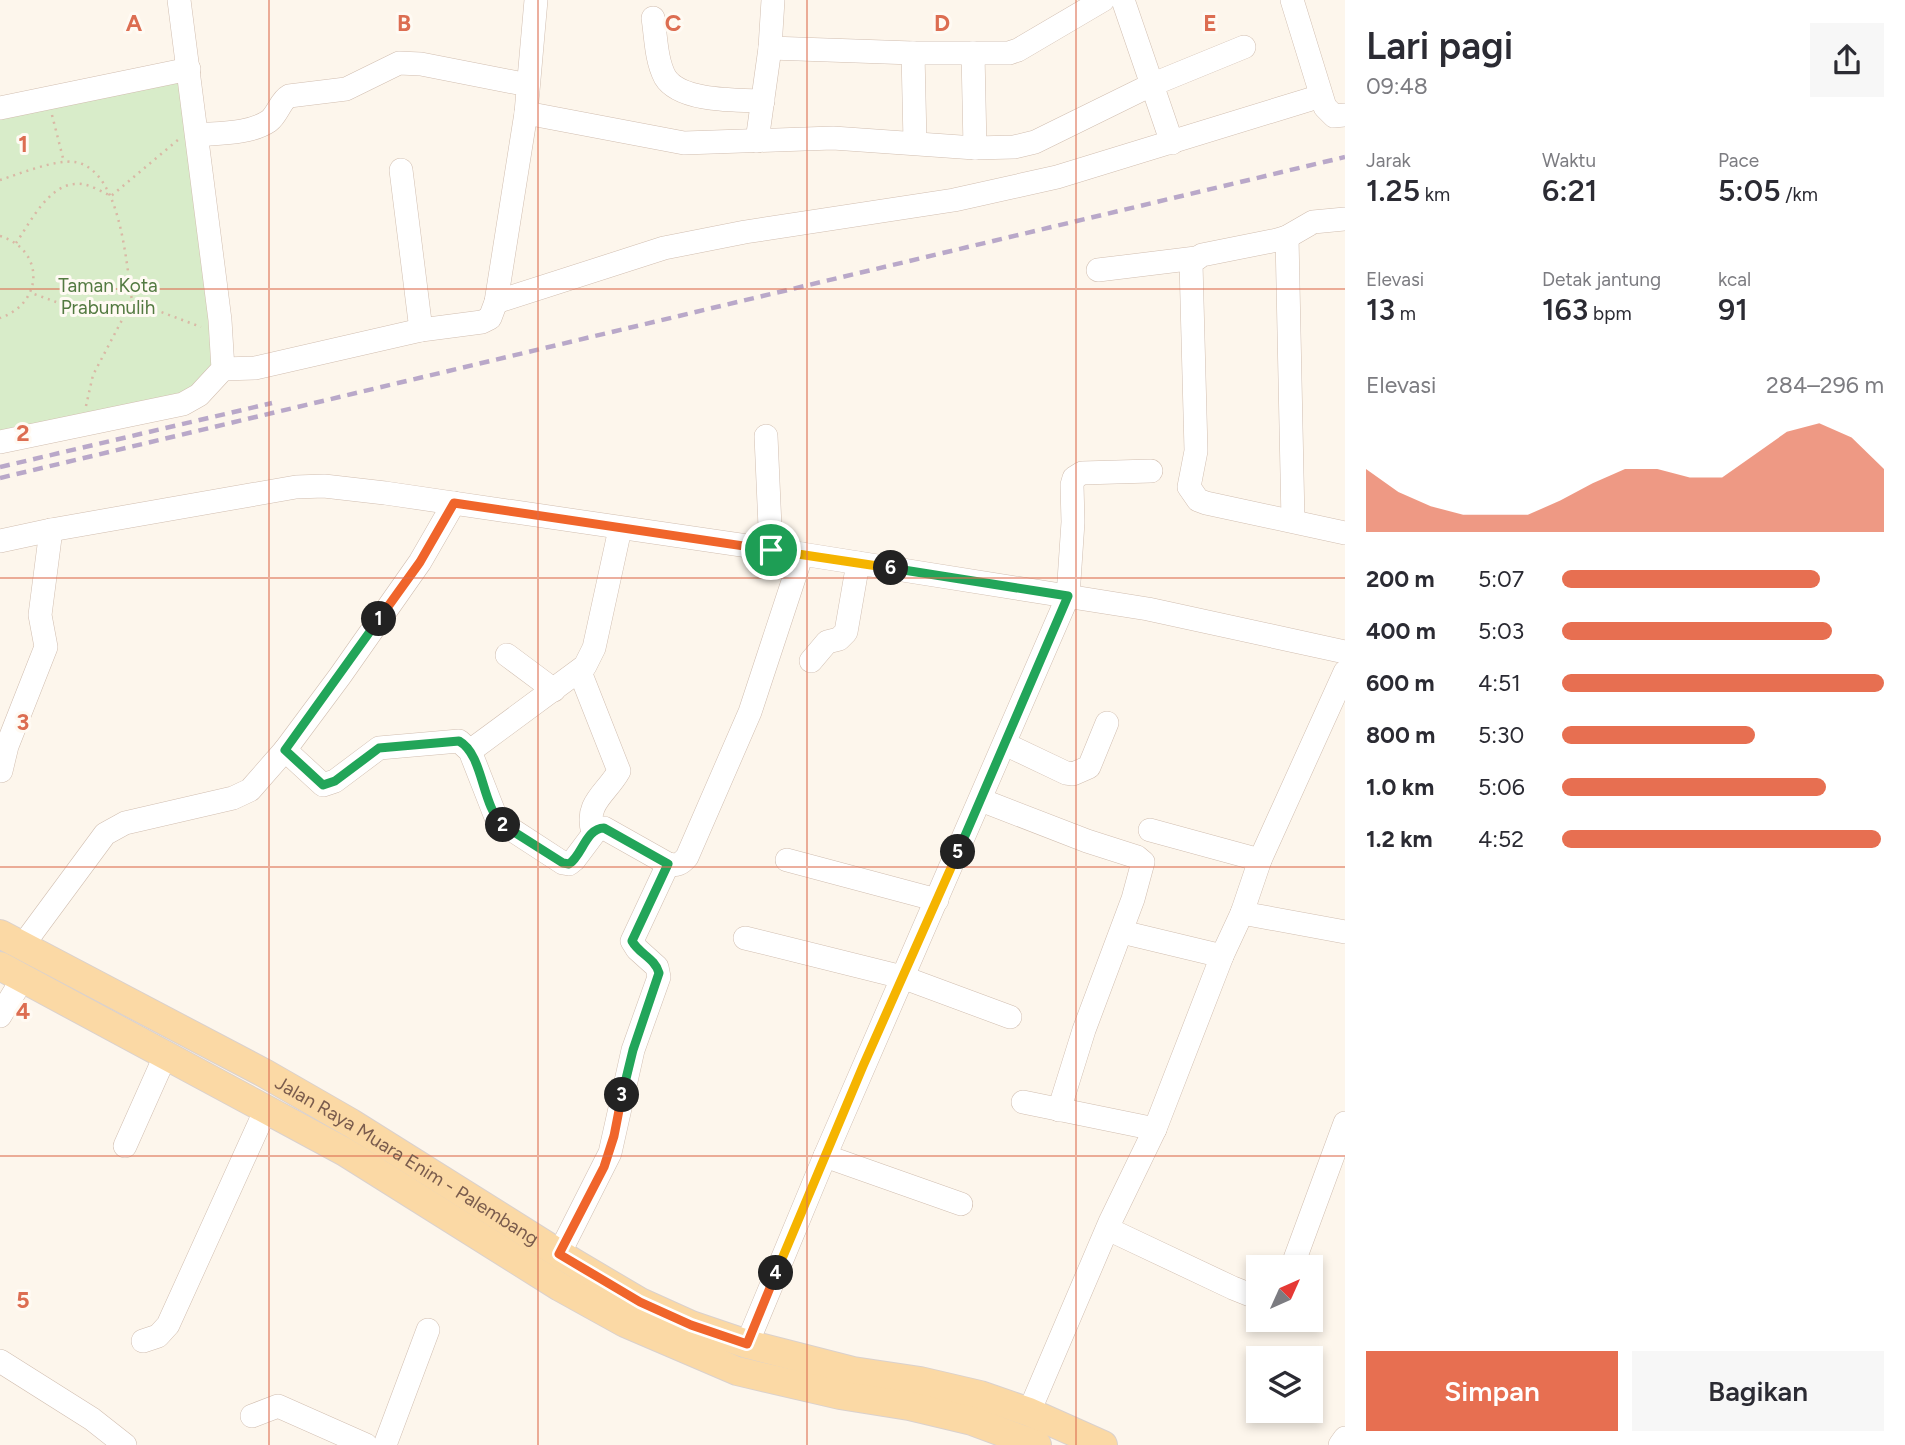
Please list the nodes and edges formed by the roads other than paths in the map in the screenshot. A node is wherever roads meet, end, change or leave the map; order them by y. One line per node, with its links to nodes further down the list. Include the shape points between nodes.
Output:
1 (179, 0): 12 (street)
2 (537, 0): 13 (street)
3 (773, 0): 9 (street)
4 (1103, 0): 11 (street, via 1018,50)
5 (1123, 0): 14 (street)
6 (1292, 0): 15 (street)
7 (653, 18): 16 (street, via 660,65 671,84 709,98)
8 (1244, 47): 14 (street)
9 (770, 48): 10 (street); 16 (street)
10 (914, 53): 11 (street); 22 (street)
11 (972, 53): 24 (street)
12 (189, 69): 17 (street); 20 (street)
13 (528, 85): 18 (street); 20 (street, via 399,63 346,89 289,96 271,119 255,127)
14 (1151, 85): 23 (street); 24 (street, via 1035,142)
15 (1321, 96): 19 (street, via 1329,113); 23 (street)
16 (762, 101): 21 (street)
17 (0, 108)
18 (526, 113): 21 (street, via 684,143); 30 (street)
19 (1345, 115)
20 (197, 130): 32 (street)
21 (757, 141): 22 (street)
22 (915, 142): 24 (street)
23 (1172, 143): 30 (street, via 1056,177 954,200 664,248)
24 (975, 148)
25 (401, 170): 31 (street)
26 (1345, 219): 27 (street, via 1313,222)
27 (1287, 237): 28 (street); 37 (street)
28 (1196, 258): 29 (street); 37 (street, via 1190,269 1196,451 1189,487 1206,503)
29 (1098, 270)
30 (496, 302): 31 (street, via 493,314 482,322)
31 (421, 330): 32 (street, via 255,368)
32 (223, 369): 34 (street, via 199,395 183,404)
33 (766, 436): 42 (street)
34 (0, 442)
35 (1151, 471): 45 (street, via 1082,472 1074,478)
36 (454, 503): 38 (street); 39 (street, via 336,487 296,487); 54 (street, via 420,562)
37 (1293, 521): 40 (street)
38 (620, 529): 42 (street); 49 (street, via 594,648)
39 (51, 530): 41 (street); 56 (street, via 40,615 46,647)
40 (1345, 533)
41 (0, 541)
42 (771, 550): 43 (street)
43 (802, 554): 44 (street); 62 (street, via 750,712 687,857 682,863)
44 (858, 563): 45 (street); 48 (street, via 846,632 827,642)
45 (1068, 596): 46 (street); 53 (street)
46 (1345, 652)
47 (507, 655): 51 (street)
48 (811, 661)
49 (580, 671): 51 (street); 59 (street, via 619,771 592,807)
50 (1345, 672): 61 (street)
51 (554, 690): 55 (street)
52 (1107, 723): 53 (street, via 1089,766 1073,774)
53 (1005, 744): 57 (street)
54 (285, 750): 55 (street, via 323,785 388,746 459,741); 68 (street, via 241,795 113,828)
55 (470, 751): 59 (street, via 492,812 503,826 569,864)
56 (1, 771)
57 (981, 800): 63 (street); 65 (street, via 1142,859 1144,865)
58 (1150, 830): 61 (street)
59 (593, 832): 62 (street, via 604,828)
60 (787, 860): 63 (street)
61 (1260, 860): 64 (street)
62 (668, 864): 88 (street, via 632,941 657,967 659,977 633,1050 610,1153)
63 (937, 900): 71 (street)
64 (1242, 913): 66 (street); 69 (street)
65 (1122, 932): 69 (street); 81 (street)
66 (1345, 932)
67 (745, 938): 71 (street)
68 (11, 939): 72 (main road, Jalan Raya Muara Enim - Palembang)
69 (1222, 956): 83 (street)
70 (12, 972): 74 (main road, Jalan Raya Muara Enim - Palembang); 75 (street)
71 (902, 977): 76 (street); 85 (street)
72 (88, 980): 73 (main road, Jalan Raya Muara Enim - Palembang); 74 (main road)
73 (123, 998): 77 (main road); 88 (main road, Jalan Raya Muara Enim - Palembang, via 351,1123)
74 (77, 1007): 77 (main road, Jalan Raya Muara Enim - Palembang)
75 (0, 1016)
76 (1010, 1017)
77 (110, 1025): 78 (main road, Jalan Raya Muara Enim - Palembang)
78 (166, 1054): 80 (main road, Jalan Raya Muara Enim - Palembang); 84 (street)
79 (1023, 1102): 81 (street)
80 (266, 1109): 92 (street, via 168,1325 158,1336); 101 (main road, Jalan Raya Muara Enim - Palembang, via 357,1159 560,1287 684,1349 737,1371 972,1421)
81 (1059, 1110): 83 (street)
82 (1345, 1123): 89 (street)
83 (1155, 1129): 87 (street)
84 (125, 1146)
85 (825, 1156): 86 (street); 93 (street)
86 (961, 1204)
87 (1108, 1228): 90 (street); 95 (street)
88 (559, 1254): 93 (main road, Jalan Raya Muara Enim - Palembang, via 640,1302)
89 (1296, 1255)
90 (1246, 1293)
91 (428, 1330): 100 (street)
92 (143, 1341)
93 (747, 1344): 95 (main road, Jalan Raya Muara Enim - Palembang, via 853,1371 980,1395)
94 (0, 1361): 98 (street)
95 (1029, 1412): 102 (main road, Jalan Raya Muara Enim - Palembang)
96 (252, 1416): 99 (street, via 278,1406)
97 (1345, 1438): 103 (street)
98 (125, 1445)
99 (366, 1445)
100 (384, 1445)
101 (1037, 1445)
102 (1103, 1445)
103 (1340, 1445)

